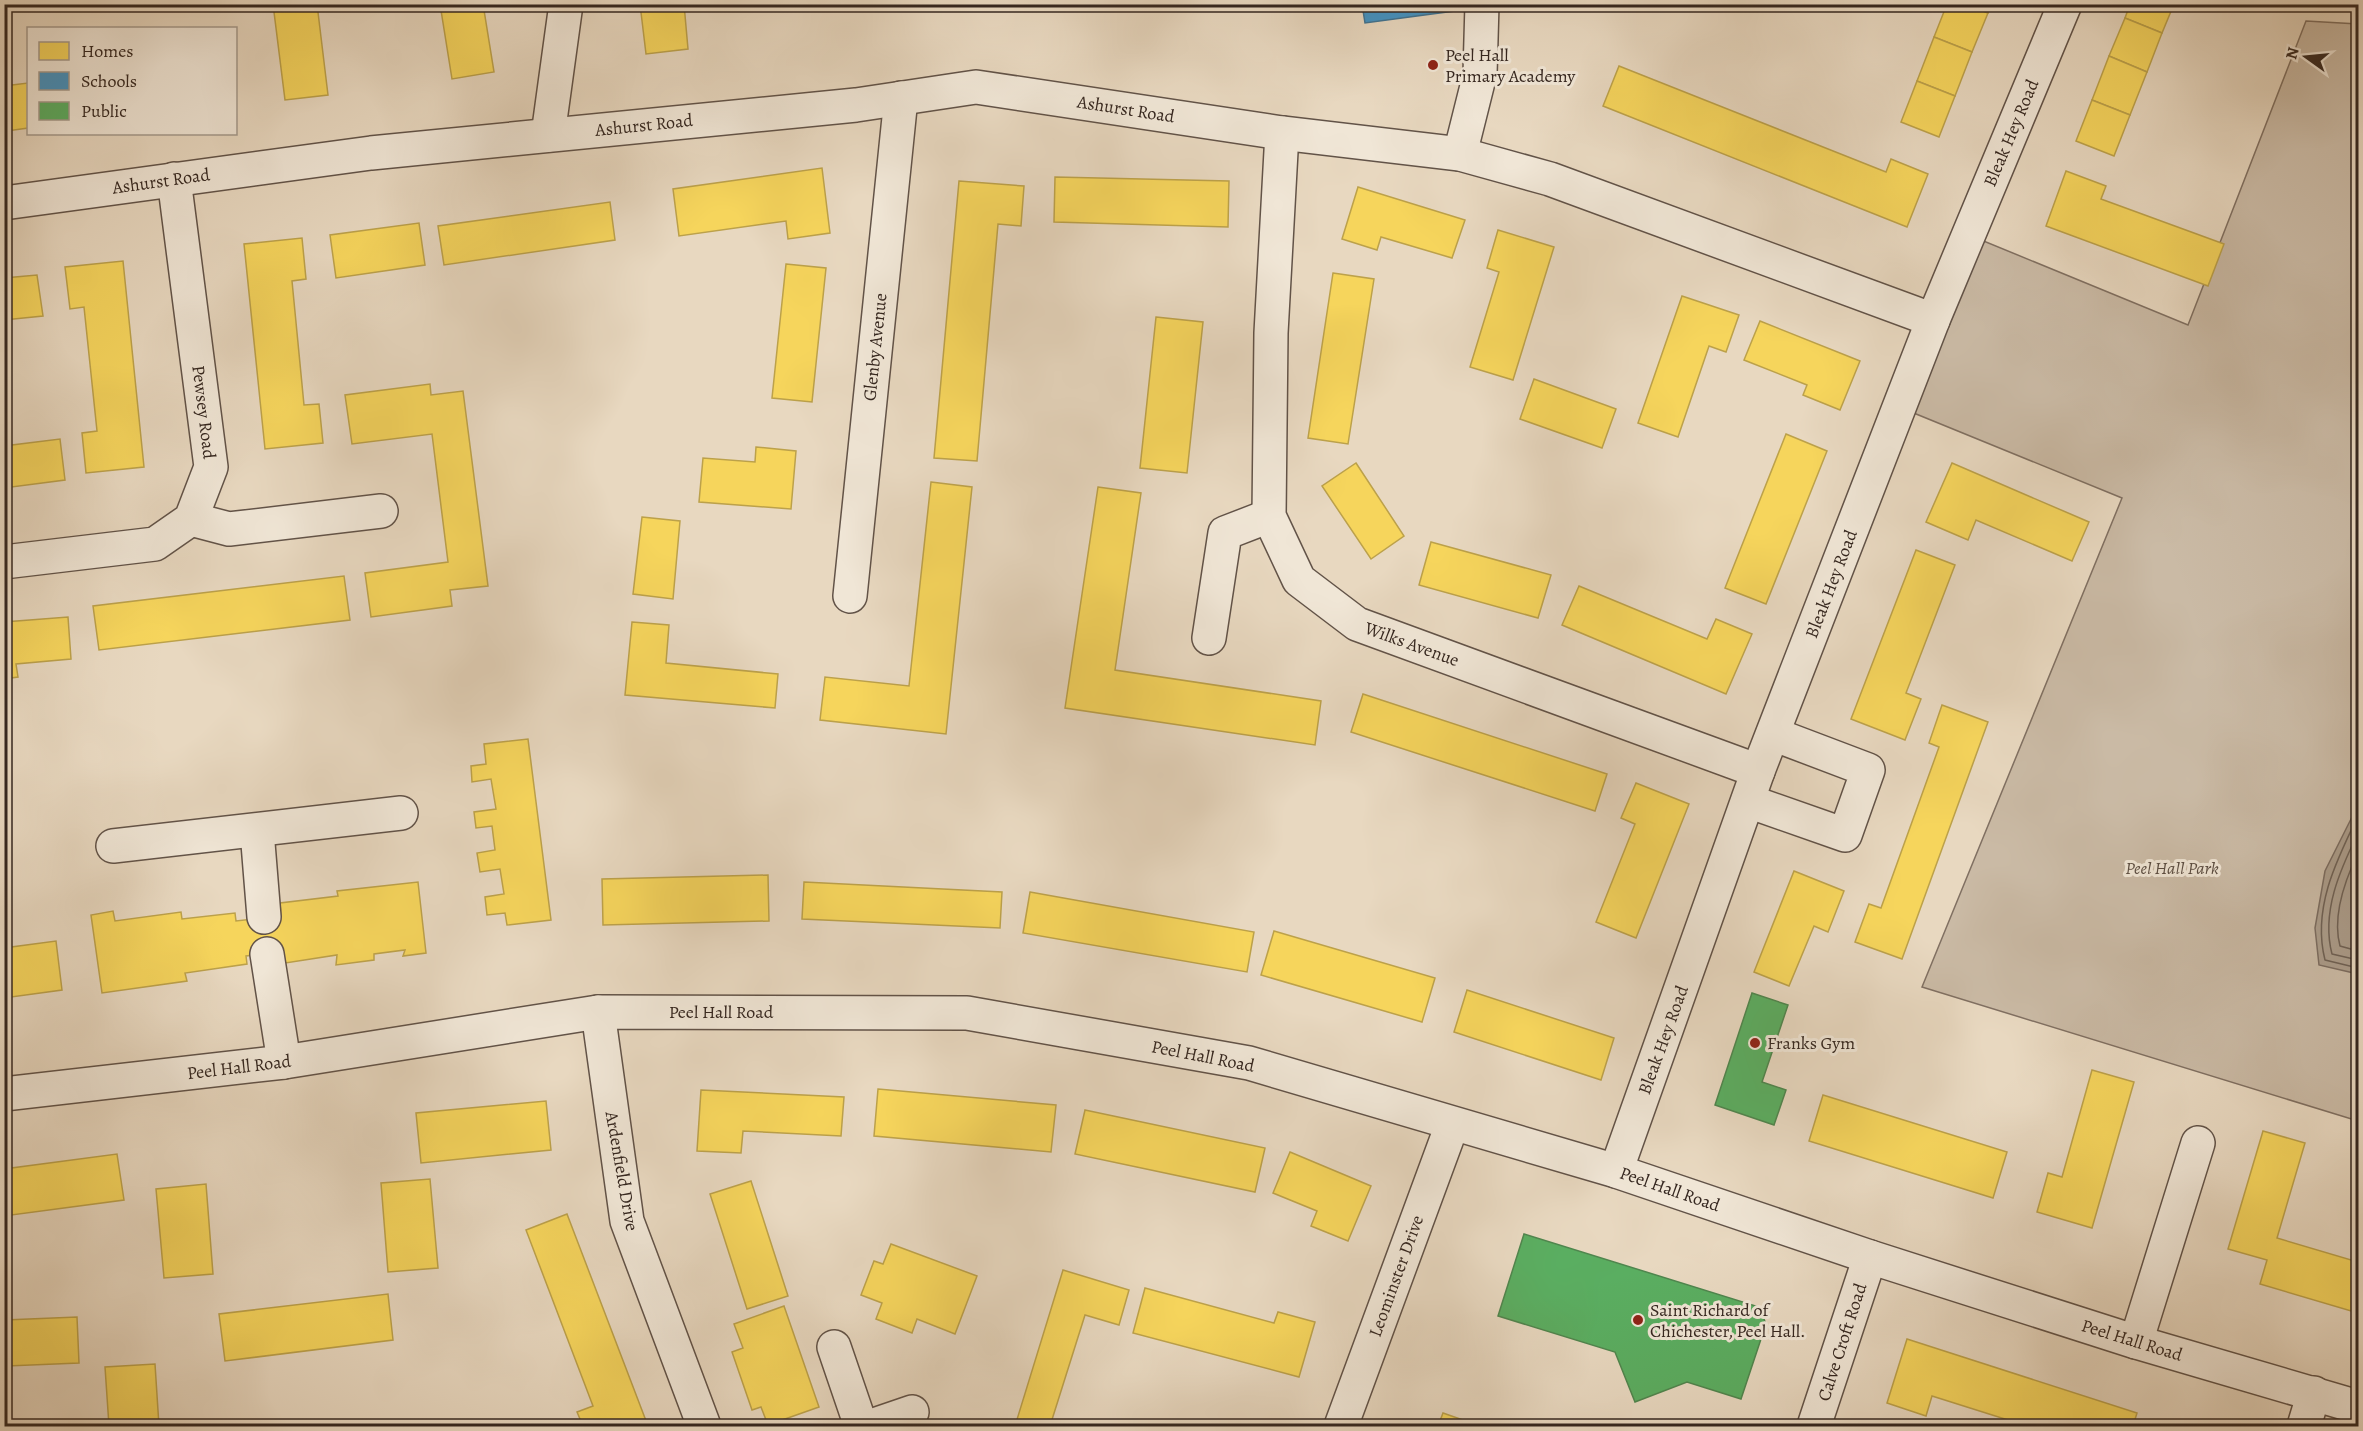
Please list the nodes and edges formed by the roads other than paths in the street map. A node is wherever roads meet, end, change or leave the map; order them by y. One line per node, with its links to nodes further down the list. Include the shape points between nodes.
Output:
1 (567, 4): 6 (street)
2 (1482, 4): 7 (street, via 1480,74)
3 (2065, 4): 10 (street, Bleak Hey Road)
4 (901, 98): 5 (street, Ashurst Road, via 976,87); 6 (street, Ashurst Road); 15 (street, Glenby Avenue)
5 (1282, 133): 7 (street, Ashurst Road); 12 (street, Wilks Avenue, via 1271,333)
6 (548, 135): 8 (street, Ashurst Road)
7 (1460, 154): 10 (street, Ashurst Road, via 1550,179)
8 (174, 179): 9 (street, Ashurst Road); 13 (street, Pewsey Road, via 211,467)
9 (4, 203)
10 (1933, 320): 17 (street, Bleak Hey Road)
11 (381, 511): 13 (street, via 229,529)
12 (1269, 516): 16 (street, via 1225,532); 18 (street, Wilks Avenue, via 1299,580 1357,624)
13 (191, 519): 14 (street, via 155,544)
14 (4, 562)
15 (850, 596)
16 (1209, 638)
17 (1773, 734): 18 (street, Bleak Hey Road); 18 (street, Wilks Avenue, via 1868,770 1845,835)
18 (1753, 786): 29 (street, Bleak Hey Road)
19 (401, 813): 20 (street)
20 (257, 831): 21 (street); 22 (street)
21 (113, 846)
22 (264, 917)
23 (267, 954): 25 (street)
24 (598, 1011): 25 (street, Peel Hall Road); 27 (street, Peel Hall Road, via 967,1012 1249,1063); 36 (street, Ardenfield Drive, via 627,1221)
25 (284, 1062): 26 (street, Peel Hall Road)
26 (4, 1094)
27 (1452, 1125): 29 (street, Peel Hall Road); 39 (street, Leominster Drive)
28 (2198, 1143): 31 (street)
29 (1616, 1171): 30 (street, Peel Hall Road)
30 (1870, 1257): 31 (street, Peel Hall Road); 40 (street, Calve Croft Road)
31 (2136, 1342): 33 (street, Peel Hall Road)
32 (834, 1347): 37 (street)
33 (2314, 1393): 34 (street, Peel Hall Road); 41 (street)
34 (2358, 1407)
35 (912, 1413): 38 (street)
36 (704, 1426)
37 (861, 1426)
38 (871, 1426)
39 (1341, 1426)
40 (1814, 1426)
41 (2304, 1426)

